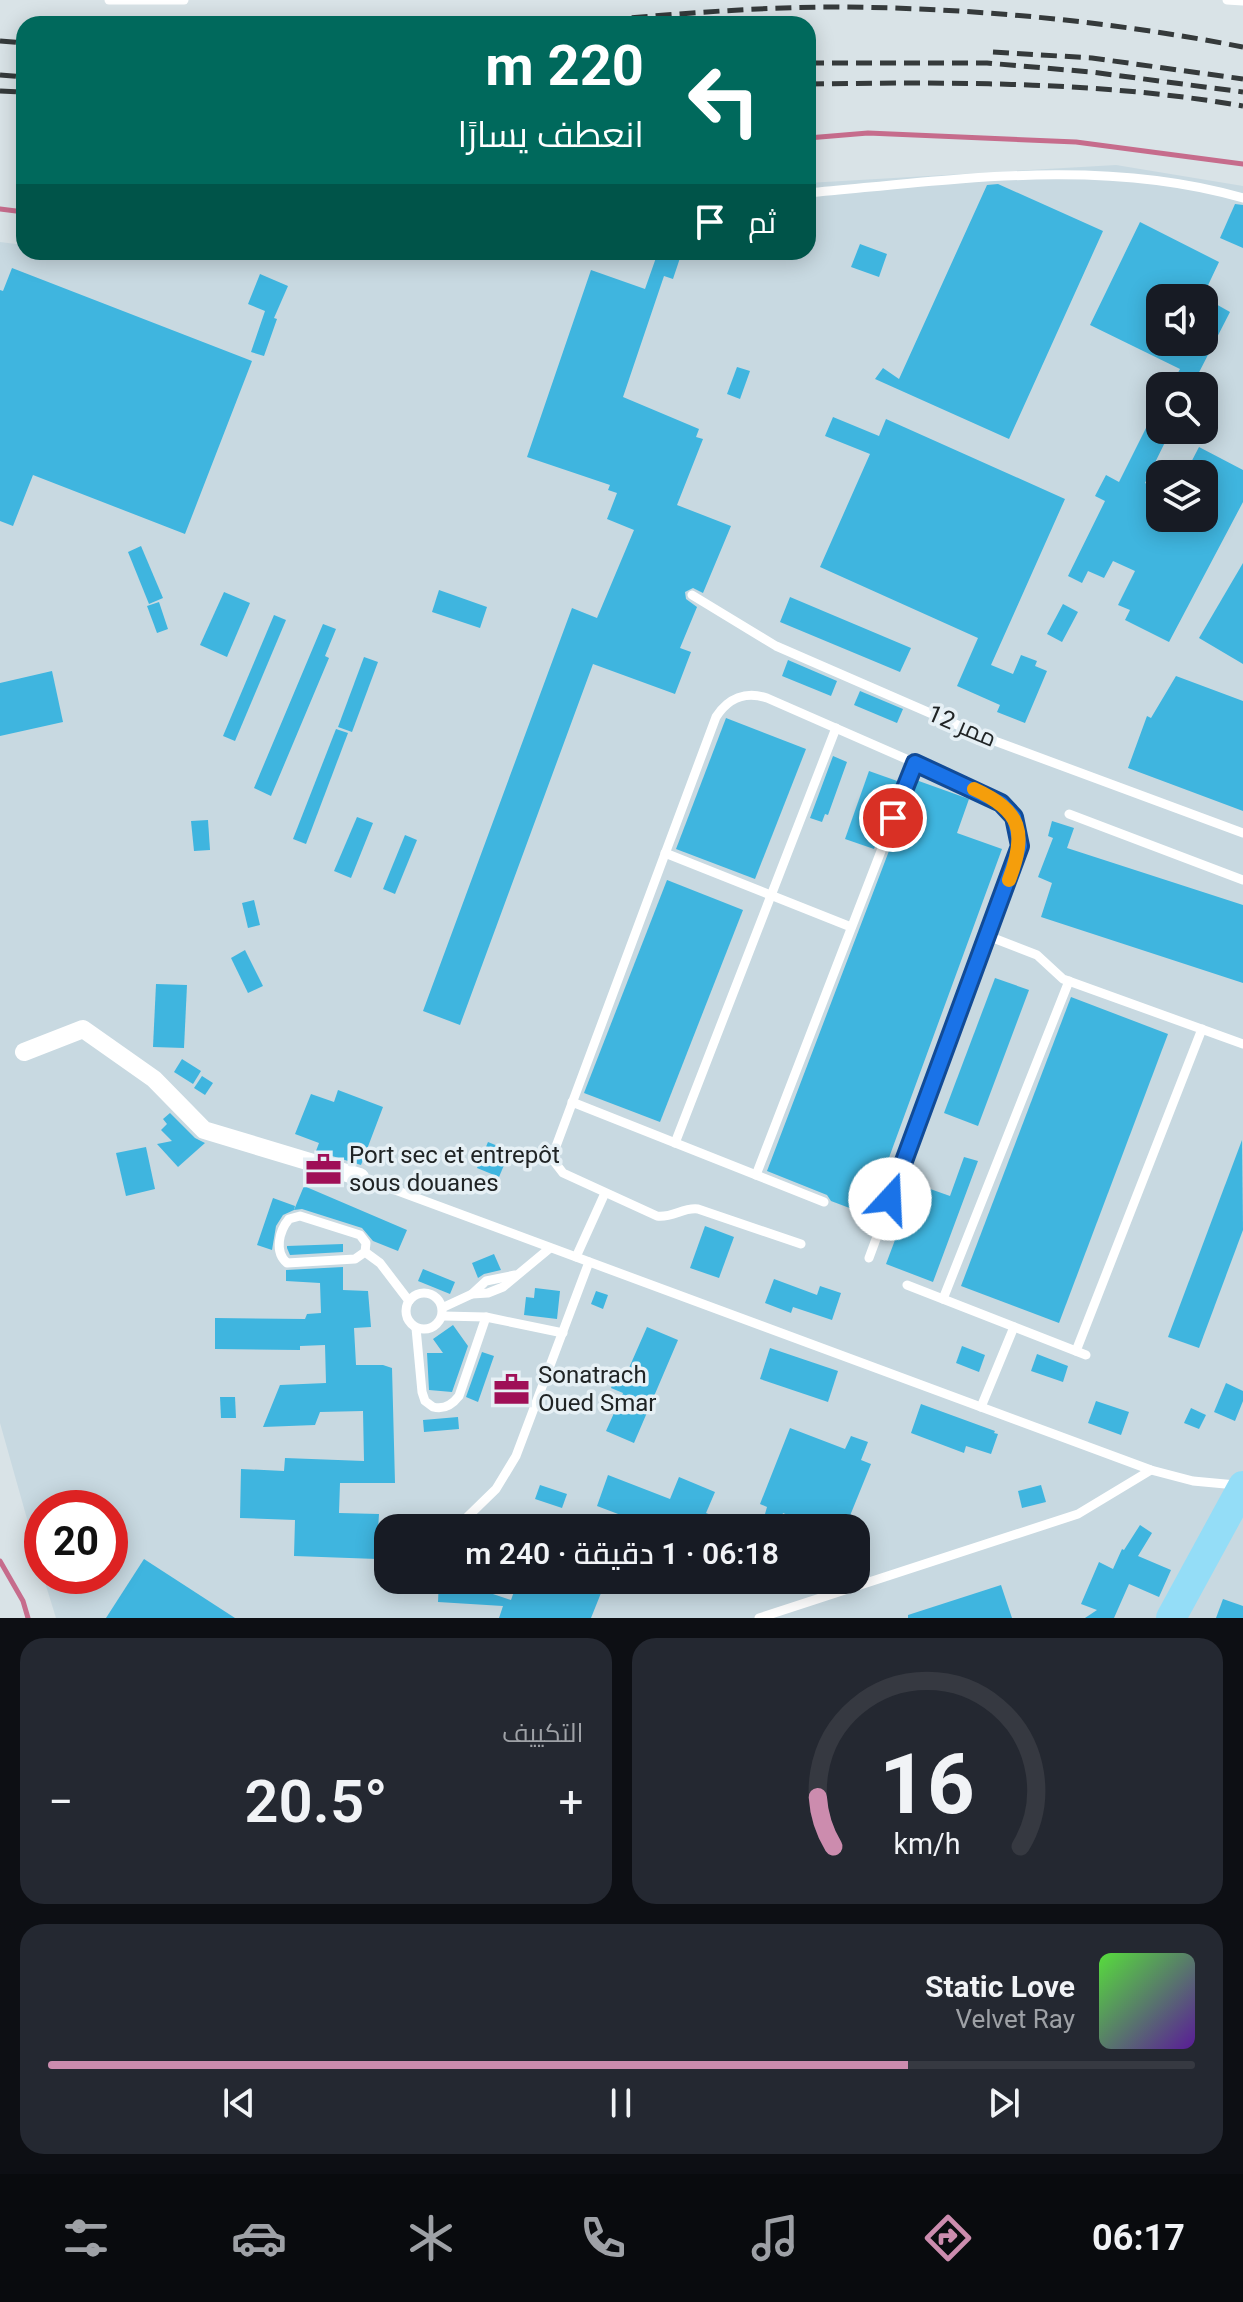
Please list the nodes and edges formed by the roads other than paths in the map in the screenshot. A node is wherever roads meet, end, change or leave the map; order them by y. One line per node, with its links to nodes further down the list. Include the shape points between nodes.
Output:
1 (109, 0): 2 (lane)
2 (184, 0)
3 (1227, 0): 4 (lane)
4 (1243, 1)
5 (816, 192): 6 (lane, via 985,176 1081,174 1201,186)
6 (1243, 198)
7 (692, 595): 11 (lane, ممر 12, via 776,646 963,727)
8 (836, 728): 9 (lane); 12 (lane, via 759,695 727,703 716,717); 14 (lane)
9 (915, 763): 15 (lane); 16 (lane, via 993,797 1014,817 1018,855)
10 (1069, 814): 13 (lane)
11 (1243, 833)
12 (665, 853): 14 (lane); 21 (lane)
13 (1243, 880)
14 (771, 895): 15 (lane); 22 (lane)
15 (851, 927): 23 (lane)
16 (988, 936): 17 (lane, via 1037,955); 31 (lane)
17 (1069, 981): 18 (lane); 34 (lane)
18 (1202, 1029): 19 (lane); 38 (lane, via 1081,1353)
19 (1243, 1044)
20 (24, 1052): 24 (street, via 83,1029 154,1079 204,1130)
21 (572, 1102): 22 (lane); 25 (lane, via 553,1154 555,1165)
22 (675, 1143): 23 (lane)
23 (756, 1175): 26 (lane)
24 (360, 1177): 28 (lane)
25 (605, 1193): 27 (lane, via 657,1216 698,1209); 30 (lane)
26 (824, 1202)
27 (801, 1244)
28 (550, 1248): 30 (lane); 36 (lane, via 515,1275 486,1281)
29 (365, 1252): 29 (lane, via 360,1235 300,1216 285,1223 279,1251 291,1264 355,1259); 35 (lane)
30 (576, 1257): 32 (lane)
31 (869, 1258)
32 (589, 1262): 40 (lane); 41 (lane)
33 (907, 1285): 34 (lane)
34 (943, 1299): 38 (lane)
35 (409, 1301): 36 (lane, via 429,1294); 39 (lane, via 407,1317)
36 (444, 1311): 37 (lane); 39 (lane, via 438,1323)
37 (486, 1317): 39 (lane, via 459,1396 443,1408 423,1397); 40 (lane)
38 (1014, 1327): 41 (lane)
39 (416, 1328)
40 (563, 1333): 44 (lane, via 516,1456 496,1489)
41 (981, 1407): 42 (lane)
42 (1151, 1470): 43 (lane); 45 (lane, via 1078,1514)
43 (1239, 1495): 46 (main road); 47 (main road)
44 (470, 1514)
45 (759, 1618)
46 (1171, 1618)
47 (1190, 1618)

